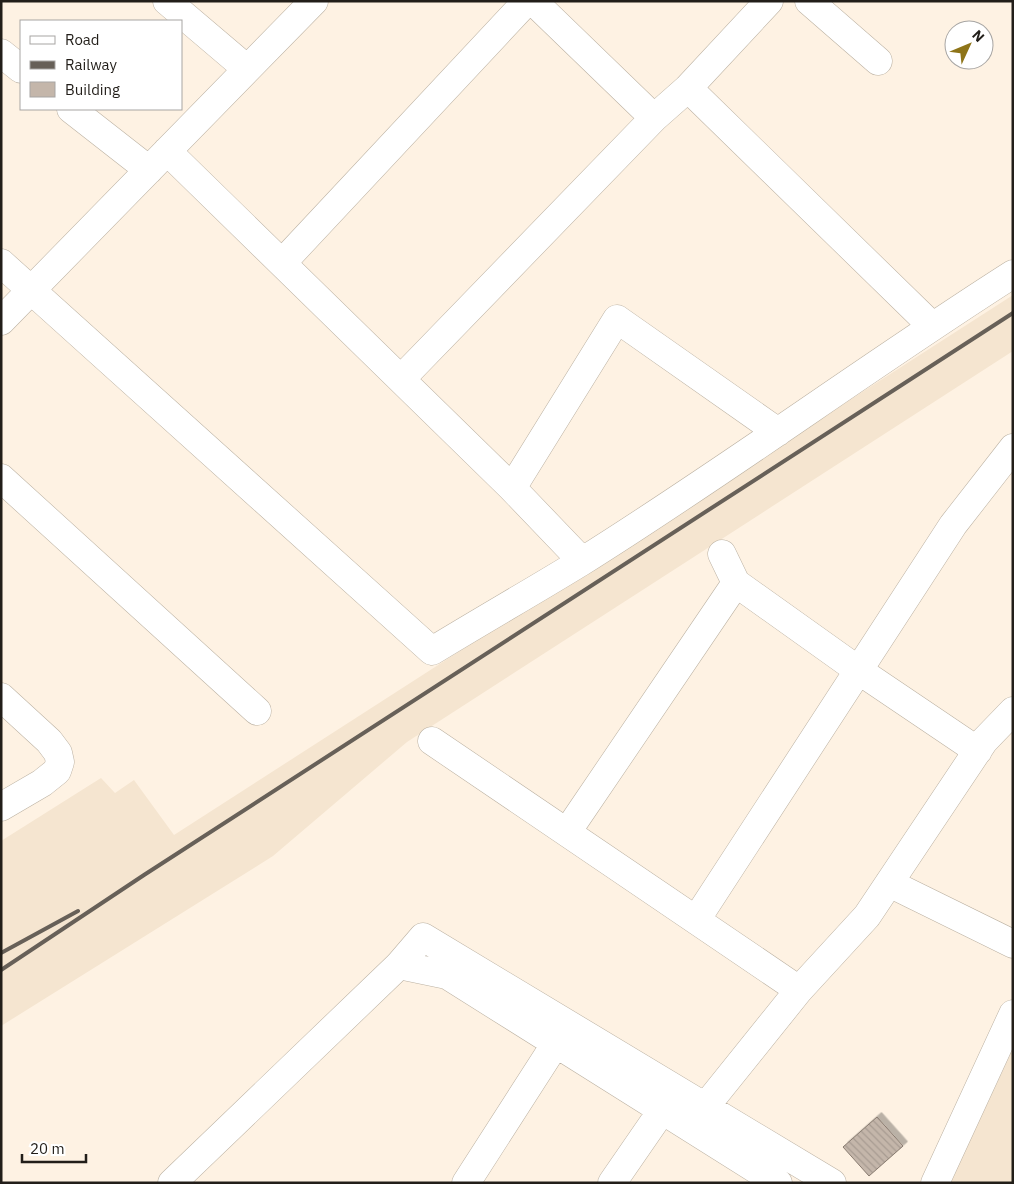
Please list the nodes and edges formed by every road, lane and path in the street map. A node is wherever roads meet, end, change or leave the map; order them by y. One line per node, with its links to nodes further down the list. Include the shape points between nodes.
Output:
1 (167, 1): 10 (street)
2 (314, 1): 10 (street)
3 (527, 1): 17 (street)
4 (533, 1): 13 (street)
5 (769, 1): 11 (street)
6 (809, 1): 8 (street)
7 (1, 53): 9 (street)
8 (878, 61)
9 (20, 68)
10 (247, 69): 14 (street)
11 (688, 88): 13 (street); 21 (street)
12 (73, 110): 15 (street)
13 (654, 118): 22 (street)
14 (167, 151): 15 (street); 17 (street)
15 (149, 170): 19 (street)
16 (1, 263): 19 (street)
17 (282, 263): 22 (street)
18 (1013, 274): 21 (street)
19 (32, 290): 20 (street); 28 (street, via 432,651)
20 (1, 321)
21 (932, 326): 23 (street)
22 (401, 379): 26 (street)
23 (778, 432): 26 (street, via 617,319); 28 (street)
24 (1013, 448): 30 (street, via 953,525)
25 (1, 478): 32 (street)
26 (512, 488): 28 (street)
27 (722, 554): 29 (street)
28 (582, 561)
29 (736, 583): 30 (street); 37 (street)
30 (858, 670): 35 (street); 39 (street)
31 (1, 697): 36 (street, via 49,742 58,753 60,762 57,771 42,784)
32 (257, 711)
33 (1013, 711): 35 (street)
34 (432, 741): 37 (street)
35 (978, 751): 38 (street)
36 (1, 807)
37 (567, 832): 39 (street)
38 (889, 883): 40 (street); 42 (street, via 867,916)
39 (696, 920): 42 (street)
40 (1013, 944)
41 (399, 965): 44 (street, via 447,975); 45 (street, via 423,937); 47 (street)
42 (799, 990): 46 (street)
43 (1013, 1014): 52 (street)
44 (556, 1043): 45 (street); 48 (street)
45 (669, 1100): 46 (street); 49 (street)
46 (698, 1117): 50 (street); 51 (street)
47 (172, 1183)
48 (466, 1183)
49 (612, 1183)
50 (778, 1183)
51 (832, 1183)
52 (934, 1183)

